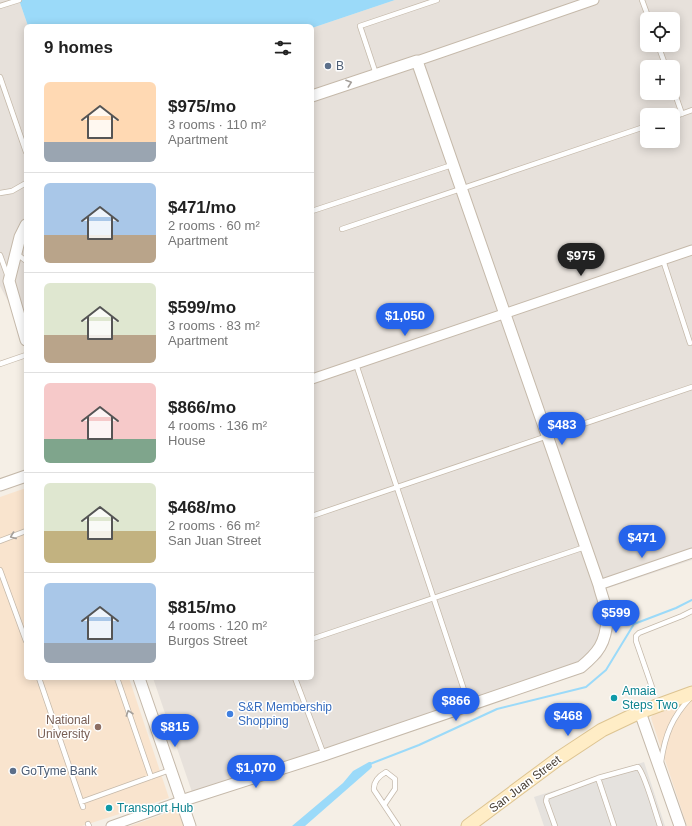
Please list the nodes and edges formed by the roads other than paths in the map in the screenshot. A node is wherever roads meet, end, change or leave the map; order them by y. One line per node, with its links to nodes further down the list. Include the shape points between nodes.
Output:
1 (437, 0): 8 (lane, via 360,26)
2 (594, 0): 7 (street)
3 (642, 0): 6 (lane)
4 (17, 1): 5 (lane)
5 (0, 6)
6 (646, 12)
7 (417, 60): 8 (street); 16 (street)
8 (376, 74): 10 (street, one-way to 8)
9 (0, 77): 15 (lane)
10 (314, 95)
11 (677, 100): 13 (lane)
12 (692, 110): 13 (lane)
13 (682, 114)
14 (640, 128): 18 (lane)
15 (24, 146)
16 (453, 164): 18 (street); 20 (lane)
17 (24, 184): 19 (lane)
18 (462, 189): 22 (lane); 29 (street)
19 (0, 194)
20 (314, 210)
21 (24, 229): 24 (street)
22 (342, 229)
23 (692, 250): 27 (street)
24 (16, 254): 26 (lane); 28 (street)
25 (0, 255): 28 (lane)
26 (24, 260)
27 (663, 260): 29 (street); 31 (lane)
28 (9, 281): 30 (street)
29 (505, 314): 34 (street); 37 (street)
30 (24, 333)
31 (690, 343)
32 (24, 357): 33 (lane)
33 (0, 364)
34 (356, 364): 35 (street); 40 (lane)
35 (314, 378)
36 (692, 387): 37 (lane)
37 (546, 436): 40 (lane); 44 (street)
38 (24, 477): 39 (street)
39 (0, 485)
40 (397, 487): 41 (lane); 48 (lane)
41 (314, 515)
42 (24, 532): 43 (lane, one-way to 43)
43 (0, 541)
44 (586, 546): 47 (street); 48 (lane)
45 (692, 553): 47 (street)
46 (0, 570): 50 (lane)
47 (599, 585): 59 (street, via 607,618 602,646 593,657 581,668)
48 (434, 598): 51 (lane); 59 (lane)
49 (692, 611): 56 (lane, via 636,636)
50 (24, 636)
51 (314, 637)
52 (40, 680): 67 (lane, via 76,795)
53 (118, 680): 64 (lane, one-way to 53)
54 (140, 680): 63 (street)
55 (296, 680): 61 (lane)
56 (653, 690)
57 (692, 692): 60 (main road, San Juan Street)
58 (692, 696): 62 (lane, via 671,724 664,742)
59 (469, 705): 61 (street)
60 (640, 712): 62 (street); 74 (main road, San Juan Street, via 588,738)
61 (324, 755): 66 (street)
62 (660, 767): 70 (street)
63 (170, 770): 64 (lane); 66 (street)
64 (151, 777): 67 (lane)
65 (598, 778): 75 (lane, via 547,797 546,802); 76 (lane); 77 (lane, via 638,767)
66 (181, 801): 71 (street); 72 (street)
67 (81, 802): 69 (lane)
68 (384, 805): 68 (lane, via 374,784 386,772 395,778 396,786); 73 (lane)
69 (83, 807)
70 (679, 822): 78 (lane)
71 (111, 826)
72 (190, 826)
73 (398, 826)
74 (468, 826)
75 (555, 826)
76 (614, 826)
77 (660, 826)
78 (688, 826)

